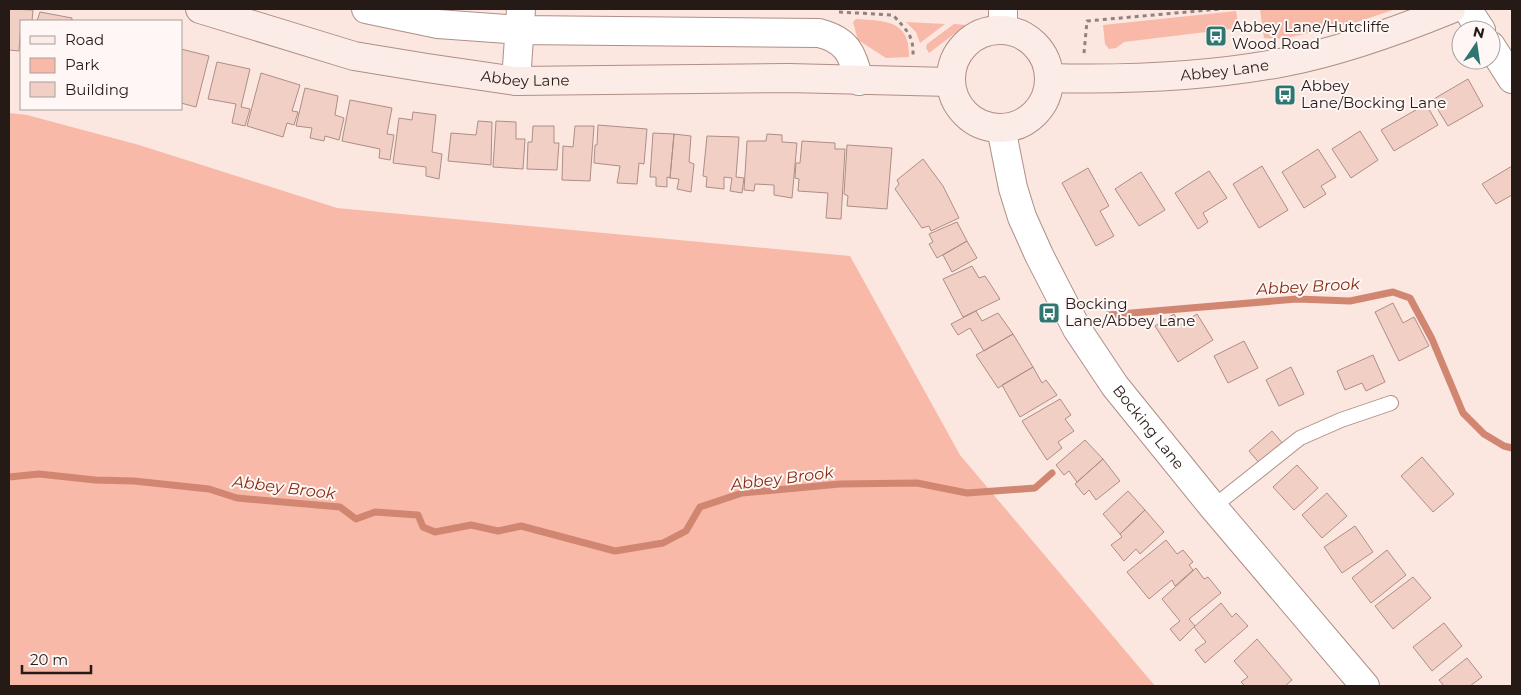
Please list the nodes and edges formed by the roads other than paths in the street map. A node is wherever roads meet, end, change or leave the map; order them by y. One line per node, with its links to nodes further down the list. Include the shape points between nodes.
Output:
1 (200, 9): 12 (main road, Abbey Lane, via 354,56)
2 (366, 9): 5 (street, via 438,24)
3 (1452, 9): 9 (main road, Abbey Lane, via 1364,41 1286,62 1136,78)
4 (1467, 9): 7 (street)
5 (521, 19): 11 (street, via 819,33 840,42 852,54); 12 (street)
6 (1003, 19): 9 (main road, via 1035,44 1045,59); 13 (main road, via 963,45 953,63)
7 (1474, 20)
8 (1501, 62): 10 (street)
9 (1049, 78): 14 (main road, via 1046,96 1036,112 1019,124)
10 (1512, 79)
11 (859, 80): 12 (main road, Abbey Lane); 13 (main road, Abbey Lane)
12 (516, 81)
13 (950, 82): 14 (main road, via 956,101 966,115 983,125)
14 (1001, 128): 16 (street, Bocking Lane, via 1022,217 1077,329 1115,386)
15 (1391, 403): 16 (lane, via 1300,438)
16 (1213, 508): 17 (street, Bocking Lane)
17 (1365, 686)

